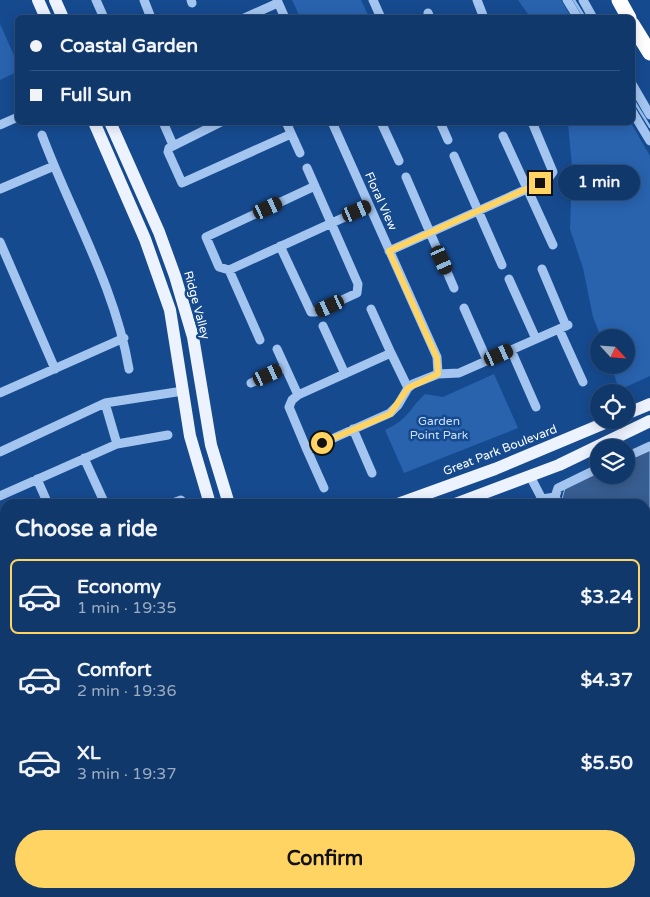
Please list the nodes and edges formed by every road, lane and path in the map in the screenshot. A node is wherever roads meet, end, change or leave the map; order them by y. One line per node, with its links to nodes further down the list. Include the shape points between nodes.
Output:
1 (38, 0): 11 (main road)
2 (55, 0): 12 (main road)
3 (96, 0): 13 (street)
4 (144, 0): 14 (street)
5 (374, 0): 17 (street)
6 (477, 0): 18 (street)
7 (567, 0): 19 (street)
8 (583, 0): 20 (street)
9 (619, 0): 21 (highway)
10 (278, 1): 15 (street); 16 (street)
11 (45, 15)
12 (61, 15)
13 (103, 15)
14 (150, 15)
15 (250, 15)
16 (284, 15)
17 (380, 15)
18 (483, 15)
19 (576, 15)
20 (592, 15)
21 (627, 15)
22 (635, 29): 23 (highway)
23 (650, 53)
24 (635, 89): 25 (street)
25 (650, 115)
26 (635, 116): 42 (street)
27 (15, 118): 28 (street)
28 (0, 125)
29 (95, 125): 58 (main road)
30 (111, 125): 56 (main road, Ridge Valley)
31 (164, 125): 43 (street)
32 (215, 125): 43 (street)
33 (288, 125): 38 (street)
34 (333, 125): 53 (street, Floral View)
35 (382, 125): 46 (street)
36 (441, 125): 41 (street)
37 (533, 125): 52 (street, via 553,172 547,180)
38 (292, 134): 43 (street, via 182,184 168,152); 44 (street)
39 (42, 135): 47 (street)
40 (503, 136): 52 (street)
41 (448, 140)
42 (650, 141)
43 (171, 146)
44 (300, 153)
45 (454, 156): 54 (street)
46 (399, 161)
47 (54, 166): 51 (street); 72 (street, via 101,272)
48 (307, 168): 50 (street)
49 (406, 177): 57 (street)
50 (315, 186): 55 (street); 65 (street, via 206,237 219,267)
51 (0, 189)
52 (528, 189): 54 (street); 60 (street)
53 (369, 206): 55 (street); 62 (street, Floral View)
54 (478, 211): 57 (street); 63 (street)
55 (331, 222): 61 (street); 61 (street, via 359,288 357,293 316,312 308,308)
56 (159, 232): 58 (street); 107 (main road, Ridge Valley, via 176,276 193,337 211,446)
57 (430, 233): 62 (street); 67 (street)
58 (145, 239): 87 (main road, via 170,310)
59 (0, 242): 81 (street)
60 (553, 245)
61 (280, 246): 65 (street)
62 (389, 251): 83 (street, Floral View, via 437,358)
63 (502, 265)
64 (542, 269): 71 (street)
65 (227, 270): 74 (street)
66 (509, 278): 73 (street)
67 (454, 288)
68 (464, 308): 78 (street)
69 (371, 309): 77 (street)
70 (323, 326): 82 (street)
71 (564, 326): 73 (street); 84 (street)
72 (124, 338): 79 (street); 81 (street)
73 (536, 339): 76 (street)
74 (260, 340)
75 (277, 349): 80 (street)
76 (511, 350): 78 (street); 92 (street)
77 (391, 353): 82 (street); 86 (street)
78 (488, 360): 83 (street, via 459,373)
79 (129, 368)
80 (285, 368): 85 (street); 89 (street)
81 (55, 369): 88 (street)
82 (345, 374): 89 (street)
83 (438, 374): 86 (street)
84 (582, 382)
85 (251, 383)
86 (408, 388): 95 (street, via 390,414)
87 (183, 391): 90 (street); 113 (main road, via 190,436)
88 (0, 393)
89 (298, 395): 100 (street, via 289,407)
90 (105, 403): 98 (street); 101 (street)
91 (650, 404): 93 (main road)
92 (536, 407)
93 (635, 410)
94 (650, 421): 106 (main road, via 582,455)
95 (353, 429): 100 (street); 105 (street)
96 (591, 429): 116 (main road, Great Park Boulevard)
97 (168, 434): 98 (street)
98 (117, 444): 103 (street)
99 (650, 446): 102 (street)
100 (307, 450): 109 (street)
101 (0, 452)
102 (635, 452)
103 (84, 458): 108 (street); 112 (street)
104 (590, 472): 119 (street, via 562,484 558,488)
105 (372, 473)
106 (530, 476): 117 (main road); 118 (street)
107 (221, 478): 114 (main road, Ridge Valley); 115 (main road)
108 (37, 480): 110 (street); 111 (street)
109 (324, 488)
110 (0, 496)
111 (46, 499)
112 (103, 499)
113 (209, 499)
114 (227, 499)
115 (232, 499)
116 (412, 499)
117 (468, 499)
118 (542, 499)
119 (557, 499)

